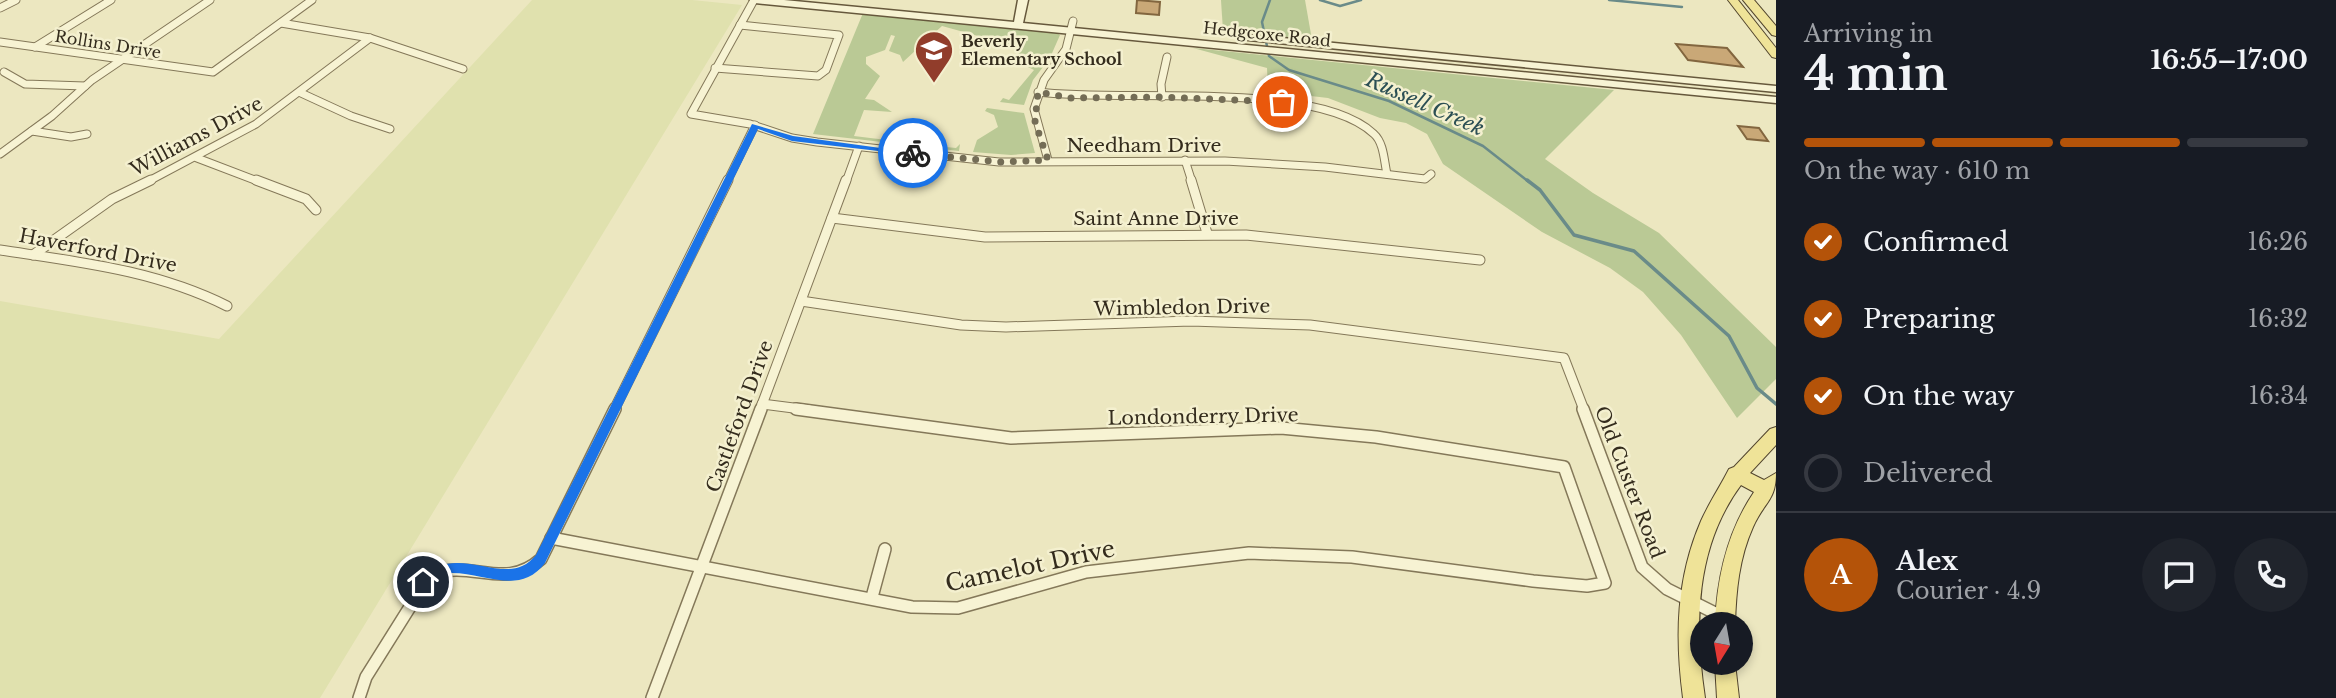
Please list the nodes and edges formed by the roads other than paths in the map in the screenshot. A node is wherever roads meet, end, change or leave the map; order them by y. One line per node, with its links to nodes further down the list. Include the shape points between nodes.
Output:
1 (16, 0): 10 (street)
2 (111, 0): 19 (street)
3 (210, 0): 23 (street)
4 (312, 0): 12 (street)
5 (755, 0): 11 (main road, Hedgcoxe Road); 13 (street)
6 (855, 0): 11 (main road, Hedgcoxe Road)
7 (1023, 0): 11 (main road)
8 (1733, 0): 15 (main road)
9 (1748, 0): 16 (main road)
10 (0, 8)
11 (1019, 20): 14 (main road, Hedgcoxe Road)
12 (281, 23): 17 (street); 23 (street, Rollins Drive, via 213,72)
13 (740, 24): 24 (street); 24 (street, via 838,35 826,69 818,76)
14 (1072, 26): 22 (main road, Hedgcoxe Road); 31 (street, via 1061,58)
15 (1753, 26): 16 (main road); 20 (main road)
16 (1774, 30)
17 (369, 38): 25 (street); 32 (street, Williams Drive)
18 (0, 42): 19 (street, Rollins Drive)
19 (35, 47): 23 (street, Rollins Drive)
20 (1776, 55)
21 (1167, 57): 33 (street)
22 (1407, 59): 26 (main road, Hedgcoxe Road); 28 (main road, Hedgcoxe Road)
23 (121, 60): 29 (street)
24 (715, 68): 35 (street, Needham Drive, via 691,114)
25 (463, 69)
26 (1586, 71): 28 (main road); 30 (main road, Hedgcoxe Road)
27 (4, 72): 29 (street, via 25,83)
28 (1592, 82): 34 (main road, Hedgcoxe Road)
29 (85, 86): 37 (street)
30 (1776, 89)
31 (1038, 92): 33 (street, via 1070,98); 42 (street, via 1035,122)
32 (301, 93): 36 (street); 41 (street, Williams Drive)
33 (1162, 97): 44 (street, via 1297,103 1333,110 1374,133)
34 (1776, 100)
35 (755, 125): 39 (street, Needham Drive, via 792,138); 59 (street)
36 (390, 130)
37 (32, 131): 38 (street, via 71,137); 40 (street)
38 (87, 134)
39 (859, 146): 42 (street, Needham Drive, via 999,162); 47 (street, Castleford Drive)
40 (0, 154)
41 (197, 158): 46 (street, via 306,199); 50 (street, Williams Drive, via 111,199)
42 (1048, 160): 43 (street, Needham Drive)
43 (1185, 160): 44 (street, Needham Drive); 48 (street)
44 (1388, 174): 45 (street, Needham Drive, via 1425,178)
45 (1431, 174)
46 (316, 210)
47 (832, 218): 48 (street, Saint Anne Drive, via 985,237); 52 (street, Castleford Drive)
48 (1207, 233): 51 (street, Saint Anne Drive)
49 (0, 250): 50 (street, Haverford Drive)
50 (33, 255): 53 (street, Haverford Drive, via 162,277)
51 (1480, 260)
52 (801, 301): 54 (street, Wimbledon Drive, via 961,325 1310,324); 55 (street, Castleford Drive)
53 (227, 306)
54 (1564, 358): 64 (street, Old Custer Road, via 1643,567 1667,589)
55 (762, 404): 61 (street, Castleford Drive); 62 (street, Londonderry Drive, via 1011,438 1281,428 1533,460 1564,467)
56 (1775, 435): 57 (main road)
57 (1735, 474): 58 (main road); 64 (main road, via 1705,528)
58 (1771, 484): 66 (main road, via 1737,542)
59 (551, 538): 61 (street, Camelot Drive); 68 (street, via 534,567 515,577 453,567 430,575 366,677)
60 (885, 549): 63 (street)
61 (702, 566): 63 (street, Camelot Drive); 69 (street, Castleford Drive)
62 (1605, 583): 63 (street, Camelot Drive, via 1533,581 1353,557 1249,553 1086,572 958,608 912,607)
63 (872, 597)
64 (1689, 600): 65 (street, Old Custer Road); 70 (main road, via 1686,645)
65 (1710, 612)
66 (1726, 612)
67 (1726, 676): 71 (main road)
68 (359, 698)
69 (652, 698)
70 (1694, 698)
71 (1728, 698)

